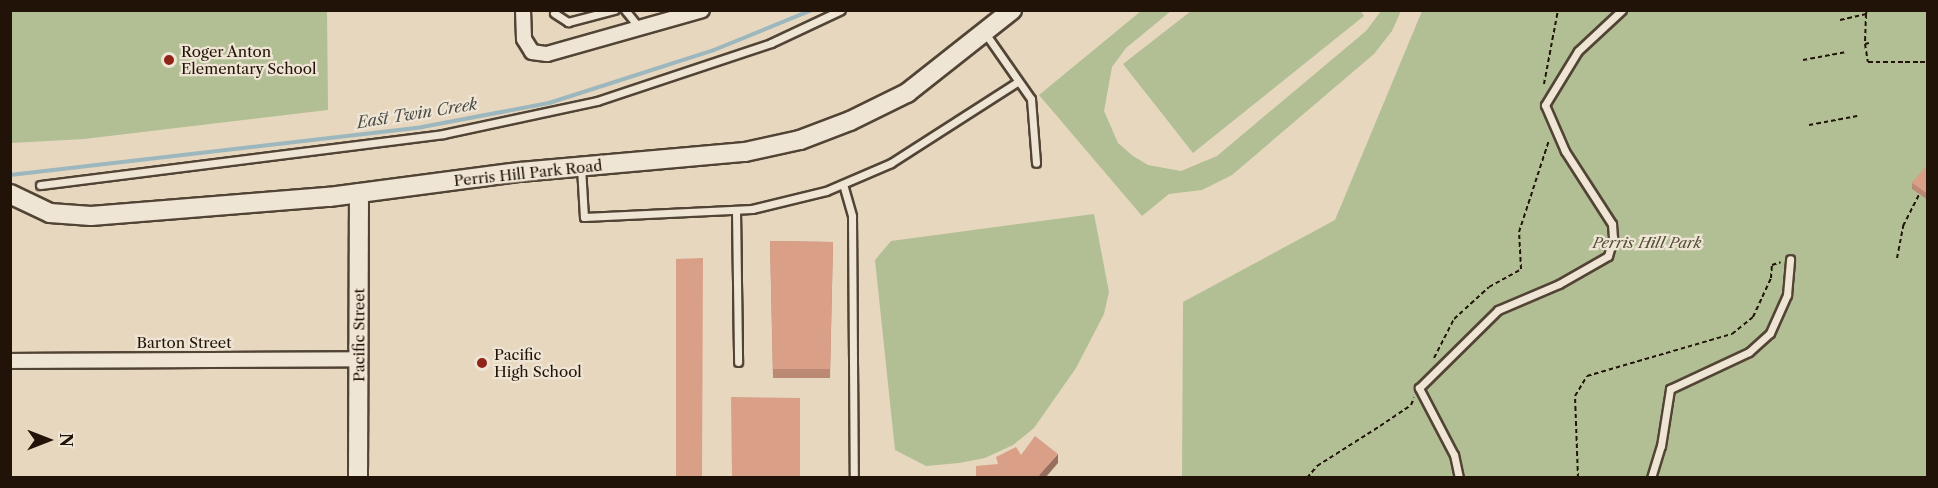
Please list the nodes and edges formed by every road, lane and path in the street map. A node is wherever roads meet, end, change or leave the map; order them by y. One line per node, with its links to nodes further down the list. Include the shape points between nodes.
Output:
1 (523, 10): 12 (street, via 524,39 532,51 547,54)
2 (614, 10): 10 (lane, via 568,22)
3 (625, 10): 12 (lane)
4 (702, 10): 12 (street)
5 (841, 10): 27 (lane, via 771,43 586,103 443,134)
6 (1012, 10): 13 (street, Perris Hill Park Road)
7 (1558, 10): 20 (path, via 1543,88)
8 (1622, 10): 20 (lane, via 1578,51)
9 (1866, 12): 11 (path); 15 (path)
10 (554, 13)
11 (1840, 20)
12 (640, 28)
13 (985, 33): 19 (lane); 25 (street, Perris Hill Park Road, via 907,93 800,140 745,152)
14 (1869, 43): 15 (path)
15 (1865, 44): 18 (path, via 1868,62)
16 (1846, 51): 17 (path)
17 (1803, 60)
18 (1928, 62)
19 (1017, 82): 24 (lane, via 1031,99); 26 (lane, via 891,163)
20 (1545, 105): 37 (lane, via 1565,151 1612,224 1608,256 1559,284 1498,310)
21 (1857, 116): 22 (path)
22 (1809, 125)
23 (1548, 130): 37 (path, via 1549,141 1519,232 1521,269 1489,287 1454,319)
24 (1036, 163)
25 (582, 167): 28 (street, Perris Hill Park Road); 31 (lane, via 584,217)
26 (843, 184): 31 (lane, via 777,204); 39 (lane, via 852,216)
27 (40, 185)
28 (359, 193): 30 (street, Perris Hill Park Road, via 91,216 66,216); 34 (street, Pacific Street)
29 (1919, 194): 32 (path, via 1903,226)
30 (17, 199)
31 (736, 210): 36 (lane)
32 (1897, 258)
33 (1790, 259): 42 (path, via 1772,265 1771,278 1753,317 1732,334 1587,376 1575,396); 43 (lane, via 1787,295 1770,333 1749,352 1670,389 1661,446)
34 (358, 359): 35 (street, Barton Street); 38 (street, Pacific Street)
35 (10, 360)
36 (738, 362)
37 (1419, 388): 40 (path, via 1411,405 1343,447); 41 (lane, via 1454,455)
38 (358, 477)
39 (854, 477)
40 (1307, 477)
41 (1459, 477)
42 (1578, 477)
43 (1651, 477)

